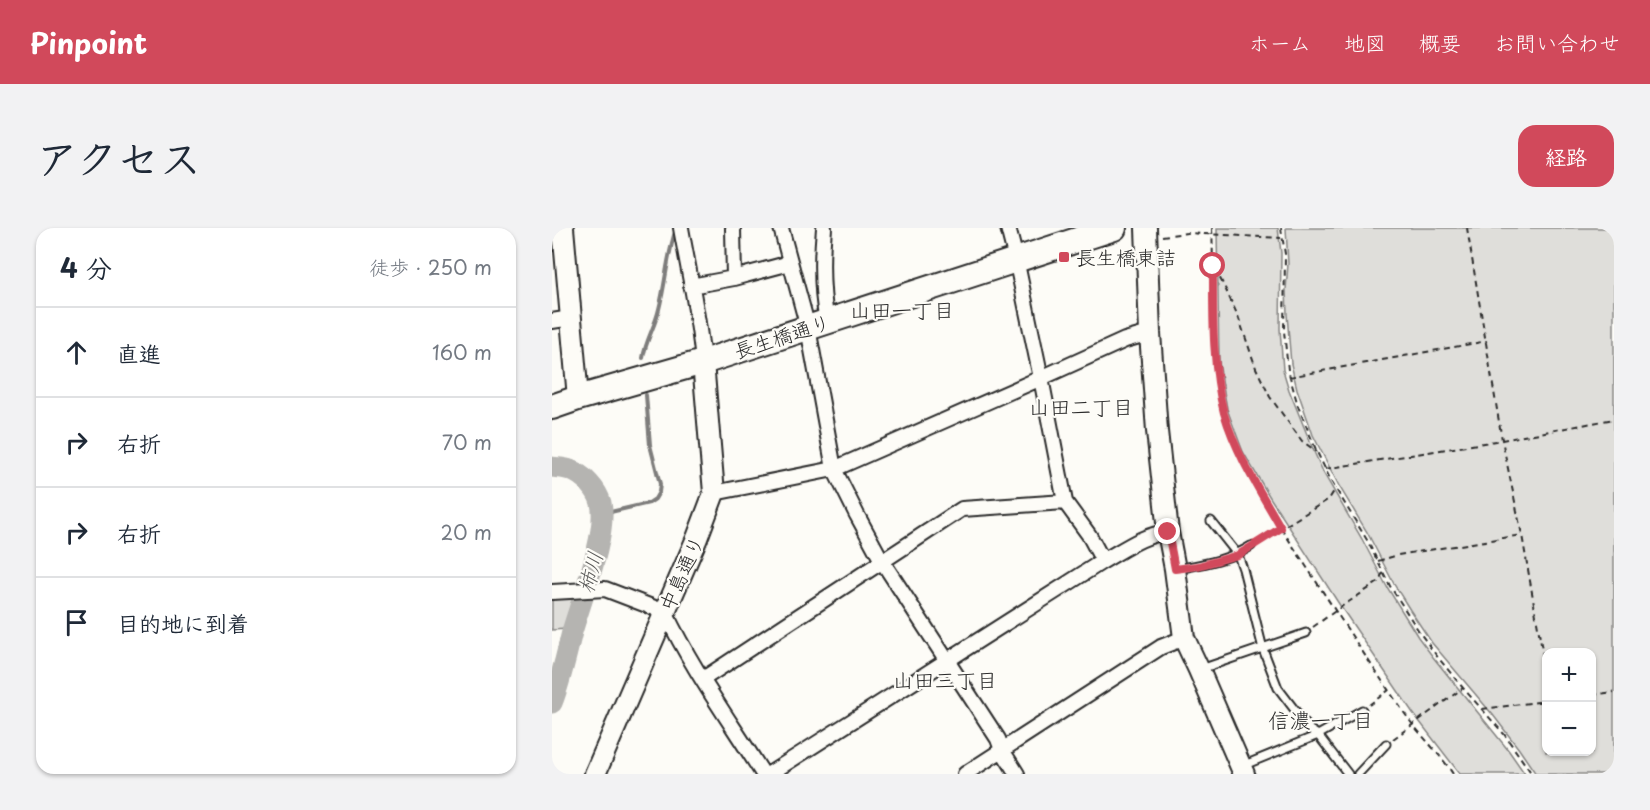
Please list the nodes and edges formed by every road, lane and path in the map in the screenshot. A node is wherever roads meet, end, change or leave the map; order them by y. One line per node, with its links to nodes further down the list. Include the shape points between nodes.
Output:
1 (563, 228): 19 (street)
2 (681, 228): 18 (street)
3 (733, 228): 17 (street)
4 (781, 228): 15 (street)
5 (824, 228): 20 (street, via 823,304)
6 (1008, 228): 14 (street)
7 (1114, 228): 14 (highway, 長生橋通り)
8 (1212, 228): 12 (path)
9 (1281, 228): 13 (path)
10 (1467, 228): 22 (path)
11 (1154, 232): 12 (path); 21 (street)
12 (1212, 235): 13 (path); 16 (path)
13 (1282, 238): 24 (path, via 1284,343)
14 (1016, 259): 20 (highway, 長生橋通り); 25 (street)
15 (790, 263): 17 (street); 20 (street)
16 (1213, 266): 30 (path, via 1270,397 1302,441); 37 (path, via 1215,357 1225,413 1248,470)
17 (734, 278): 18 (street)
18 (691, 285): 23 (street)
19 (561, 319): 26 (street)
20 (817, 325): 23 (highway, 長生橋通り); 31 (street)
21 (1150, 333): 25 (street, via 1125,340); 38 (street)
22 (1487, 341): 24 (path); 29 (path)
23 (703, 362): 26 (highway, 長生橋通り); 34 (street, 中島通り)
24 (1289, 377): 30 (path)
25 (1041, 378): 31 (street); 35 (street)
26 (578, 398): 27 (highway, 長生橋通り)
27 (552, 407)
28 (1614, 419): 29 (path)
29 (1502, 440): 32 (path); 39 (path)
30 (1317, 452): 32 (path)
31 (834, 469): 34 (street); 42 (street)
32 (1325, 469): 33 (path)
33 (1336, 488): 37 (path, via 1329,499); 44 (path)
34 (714, 493): 49 (street, 中島通り)
35 (1065, 502): 42 (street, via 962,509); 43 (street)
36 (1211, 521): 41 (lane)
37 (1281, 528): 40 (path); 48 (path)
38 (1168, 532): 43 (street, via 1146,537); 45 (street)
39 (1521, 535): 44 (path); 53 (path)
40 (1251, 546): 41 (lane)
41 (1238, 555): 45 (lane); 52 (lane)
42 (882, 561): 54 (street); 56 (street)
43 (1103, 561): 54 (street)
44 (1378, 561): 46 (path)
45 (1175, 569): 51 (street)
46 (1383, 572): 48 (path, via 1377,584); 57 (path, via 1420,633)
47 (552, 592): 49 (street, via 605,589)
48 (1335, 611): 50 (path); 58 (path)
49 (665, 612): 56 (street); 69 (street, 中島通り)
50 (1306, 633): 52 (lane)
51 (1184, 638): 55 (street); 67 (street, via 1161,647)
52 (1263, 649): 55 (lane); 65 (lane, via 1278,688)
53 (1542, 652)
54 (947, 659): 67 (street); 71 (street)
55 (1200, 670): 68 (street)
56 (704, 679): 70 (street)
57 (1463, 688): 62 (path); 64 (path)
58 (1389, 690): 63 (path); 64 (path)
59 (1614, 692): 60 (path)
60 (1596, 694)
61 (1542, 702): 62 (path)
62 (1482, 709): 77 (path)
63 (1362, 710): 65 (lane)
64 (1413, 724): 66 (path); 76 (path)
65 (1318, 735): 68 (lane); 74 (lane)
66 (1386, 744): 75 (lane)
67 (1002, 750): 72 (street); 73 (street)
68 (1243, 770)
69 (595, 774)
70 (764, 774)
71 (769, 774)
72 (965, 774)
73 (1017, 774)
74 (1348, 774)
75 (1358, 774)
76 (1453, 774)
77 (1532, 774)

